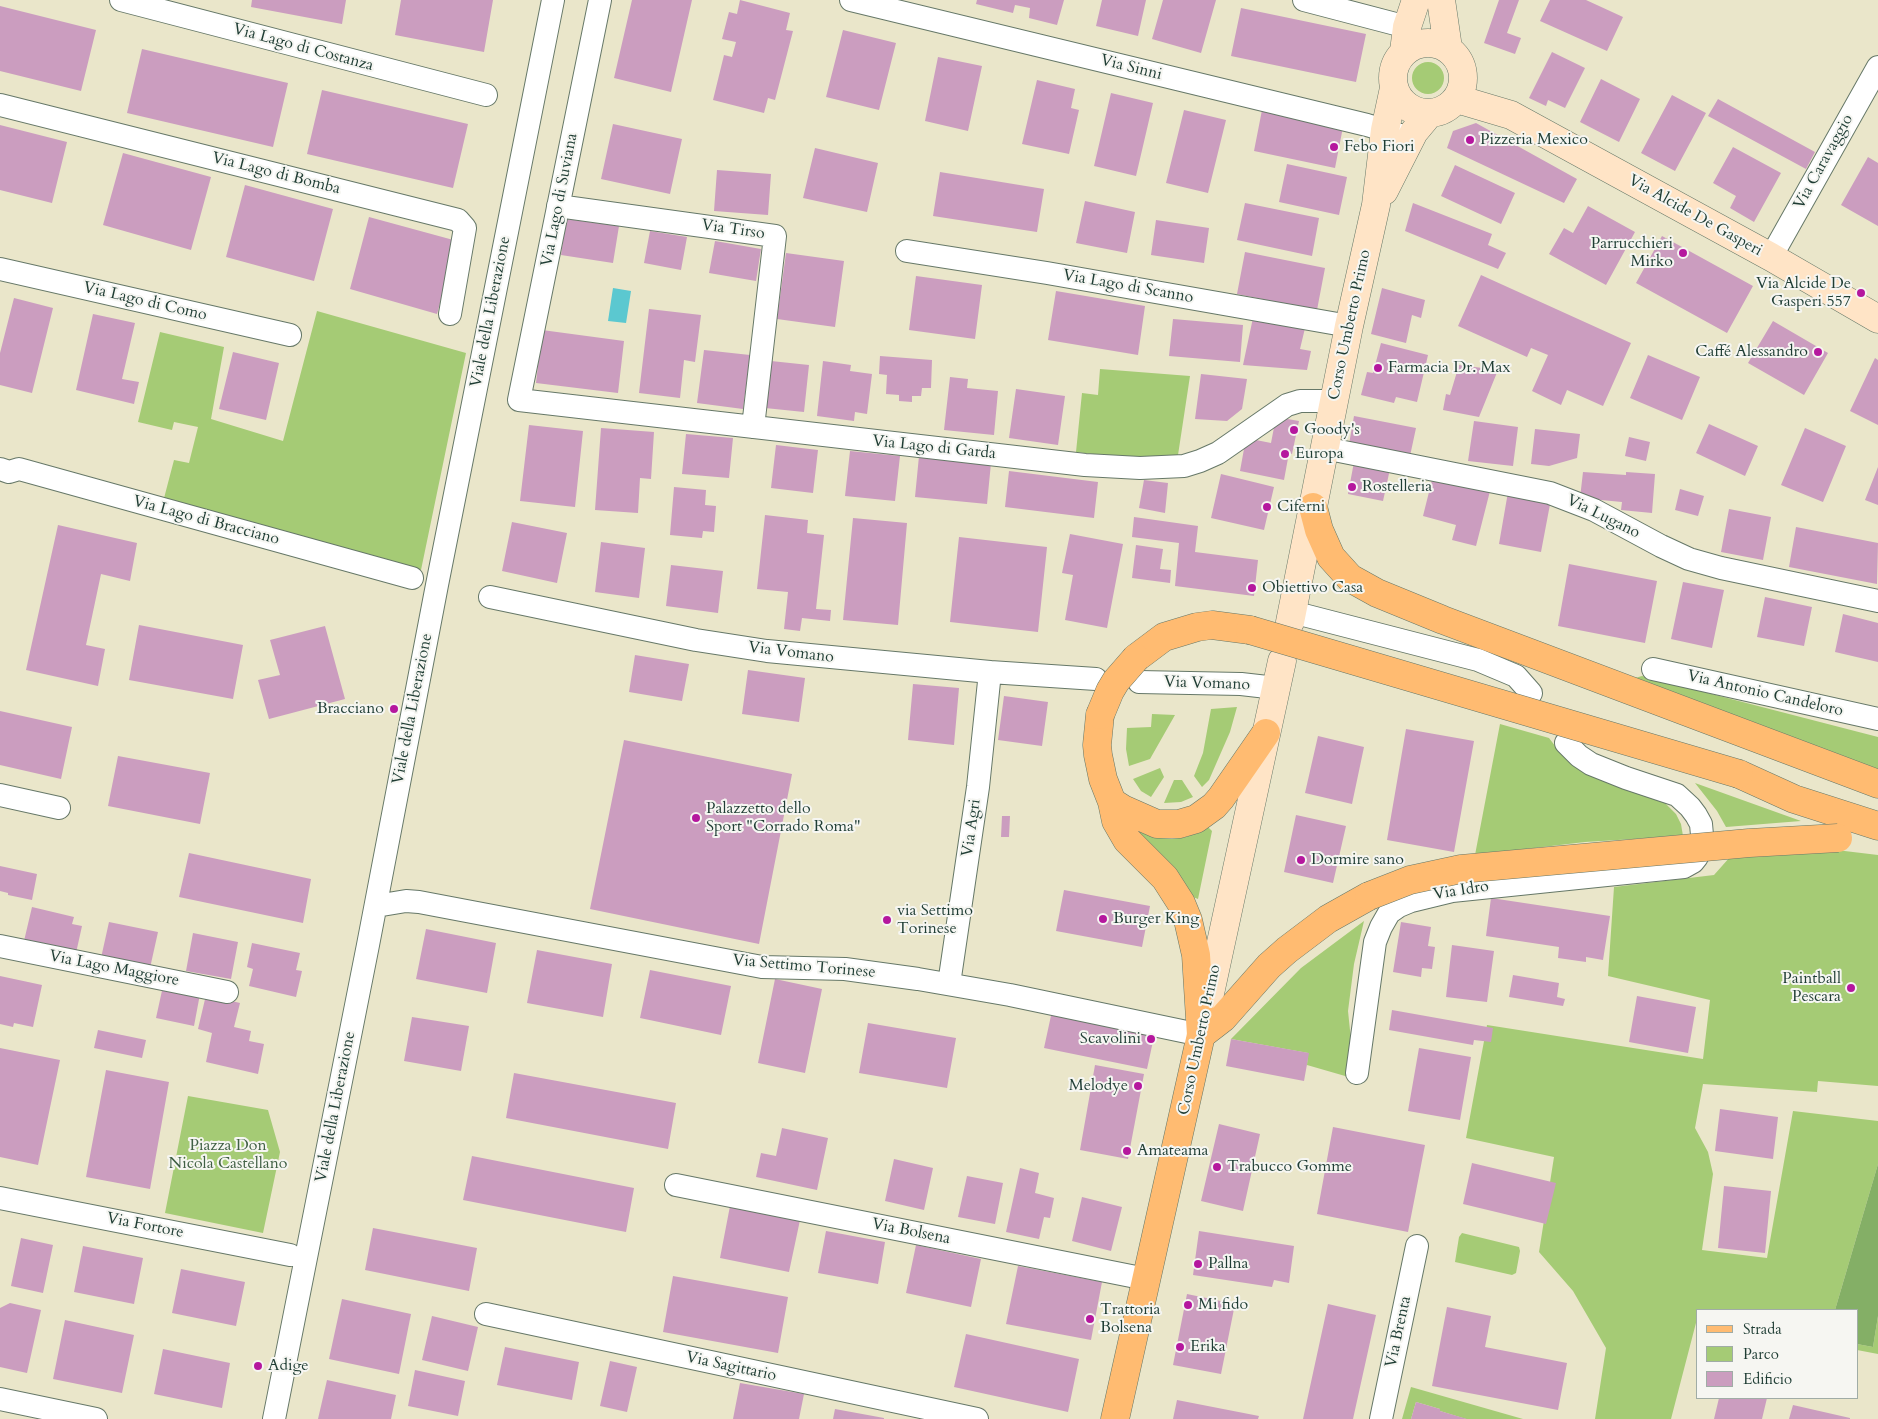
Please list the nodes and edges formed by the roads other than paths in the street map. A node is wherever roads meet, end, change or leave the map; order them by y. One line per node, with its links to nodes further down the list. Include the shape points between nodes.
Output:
1 (121, 0): 12 (street, Via Lago di Costanza)
2 (553, 0): 58 (street, Viale della Liberazione)
3 (600, 0): 20 (street, Via Lago di Suviana)
4 (851, 0): 17 (street, Via Sinni)
5 (1304, 0): 8 (street)
6 (1416, 0): 8 (main road)
7 (1441, 0): 9 (main road)
8 (1406, 40): 9 (main road, via 1414,45 1437,43); 11 (main road, via 1394,68)
9 (1454, 55): 13 (main road, via 1463,71 1464,81); 16 (main road, Via Alcide De Gasperi)
10 (1878, 67): 22 (street, Via Caravaggio)
11 (1394, 88): 15 (main road, via 1408,107); 17 (main road, Corso Umberto Primo)
12 (486, 96)
13 (1457, 100): 15 (main road, via 1440,112); 16 (main road, Via Alcide De Gasperi)
14 (0, 105): 24 (street, Via Lago di Bomba, via 458,220 465,228)
15 (1429, 114): 18 (main road, Corso Umberto Primo)
16 (1511, 115): 22 (main road, Via Alcide De Gasperi)
17 (1385, 130): 18 (street, Via Sinni); 19 (main road, Corso Umberto Primo)
18 (1411, 138): 19 (main road, Corso Umberto Primo)
19 (1376, 205): 26 (main road, Corso Umberto Primo)
20 (558, 206): 28 (street, Via Lago di Suviana); 30 (street, Via Tirso, via 775,236)
21 (907, 251): 26 (street, Via Lago di Scanno)
22 (1771, 258): 25 (main road, Via Alcide De Gasperi)
23 (0, 269): 27 (street, Via Lago di Como)
24 (450, 314)
25 (1878, 319)
26 (1349, 326): 29 (main road, Corso Umberto Primo)
27 (290, 336)
28 (519, 400): 30 (street, Via Lago di Garda)
29 (1333, 401): 30 (street, Via Lago di Garda, via 1294,402 1209,457 1192,464 1161,467 1085,465); 31 (main road, Corso Umberto Primo)
30 (753, 427)
31 (1324, 448): 33 (main road, Corso Umberto Primo); 36 (street, Via Lugano, via 1550,493 1594,510 1689,559)
32 (0, 469): 34 (street, Via Lago di Bracciano, via 9,472 19,469)
33 (1312, 506): 37 (main road, Corso Umberto Primo); 48 (main road, via 1331,557 1350,578 1377,593)
34 (412, 578)
35 (490, 597): 41 (street, Via Vomano, via 734,646)
36 (1878, 600)
37 (1291, 617): 44 (street, via 1478,660 1516,676)
38 (1282, 661): 43 (main road, Corso Umberto Primo)
39 (1653, 668): 45 (street, Via Antonio Candeloro)
40 (1138, 670): 43 (street, Via Vomano); 50 (main road, bridge, via 1116,681 1100,715 1096,745); 53 (main road, bridge, via 1164,637 1212,625 1250,630 1739,774)
41 (990, 672): 42 (street, Via Vomano); 60 (street, Via Agri, via 978,787)
42 (1096, 679)
43 (1276, 688): 46 (main road, Corso Umberto Primo)
44 (1531, 693)
45 (1878, 719)
46 (1266, 733): 50 (main road, via 1221,798 1196,819 1179,824 1157,824); 62 (main road, Corso Umberto Primo)
47 (1566, 743): 55 (street, via 1591,764 1677,795 1696,815)
48 (1878, 784)
49 (0, 795): 52 (street)
50 (1112, 802): 62 (main road, via 1121,831 1165,878 1181,902 1188,920 1195,948)
51 (1878, 807): 53 (main road)
52 (59, 808)
53 (1843, 818): 54 (main road); 56 (main road); 62 (main road, bridge, via 1740,844 1461,869 1410,880 1369,896 1328,918 1269,966 1223,1018)
54 (1878, 826)
55 (1702, 835)
56 (1878, 840)
57 (1697, 857): 63 (street, Via Idro, via 1684,867 1452,891 1399,906 1389,913 1375,942)
58 (376, 906): 60 (street, Via Settimo Torinese, via 419,902 748,965 829,968); 73 (street, Viale della Liberazione)
59 (0, 946): 61 (street, Via Lago Maggiore)
60 (949, 984): 62 (street, Via Settimo Torinese)
61 (227, 992)
62 (1201, 1035): 68 (main road, Corso Umberto Primo)
63 (1357, 1073)
64 (676, 1185): 68 (street, Via Bolsena)
65 (0, 1198): 67 (street, Via Fortore)
66 (1417, 1246): 76 (street, Via Brenta)
67 (290, 1255)
68 (1146, 1280): 75 (main road, Corso Umberto Primo)
69 (486, 1314): 74 (street, Via Sagittario)
70 (0, 1399): 71 (street)
71 (31, 1412): 72 (street)
72 (96, 1419)
73 (274, 1419)
74 (977, 1419)
75 (1115, 1419)
76 (1381, 1419)

